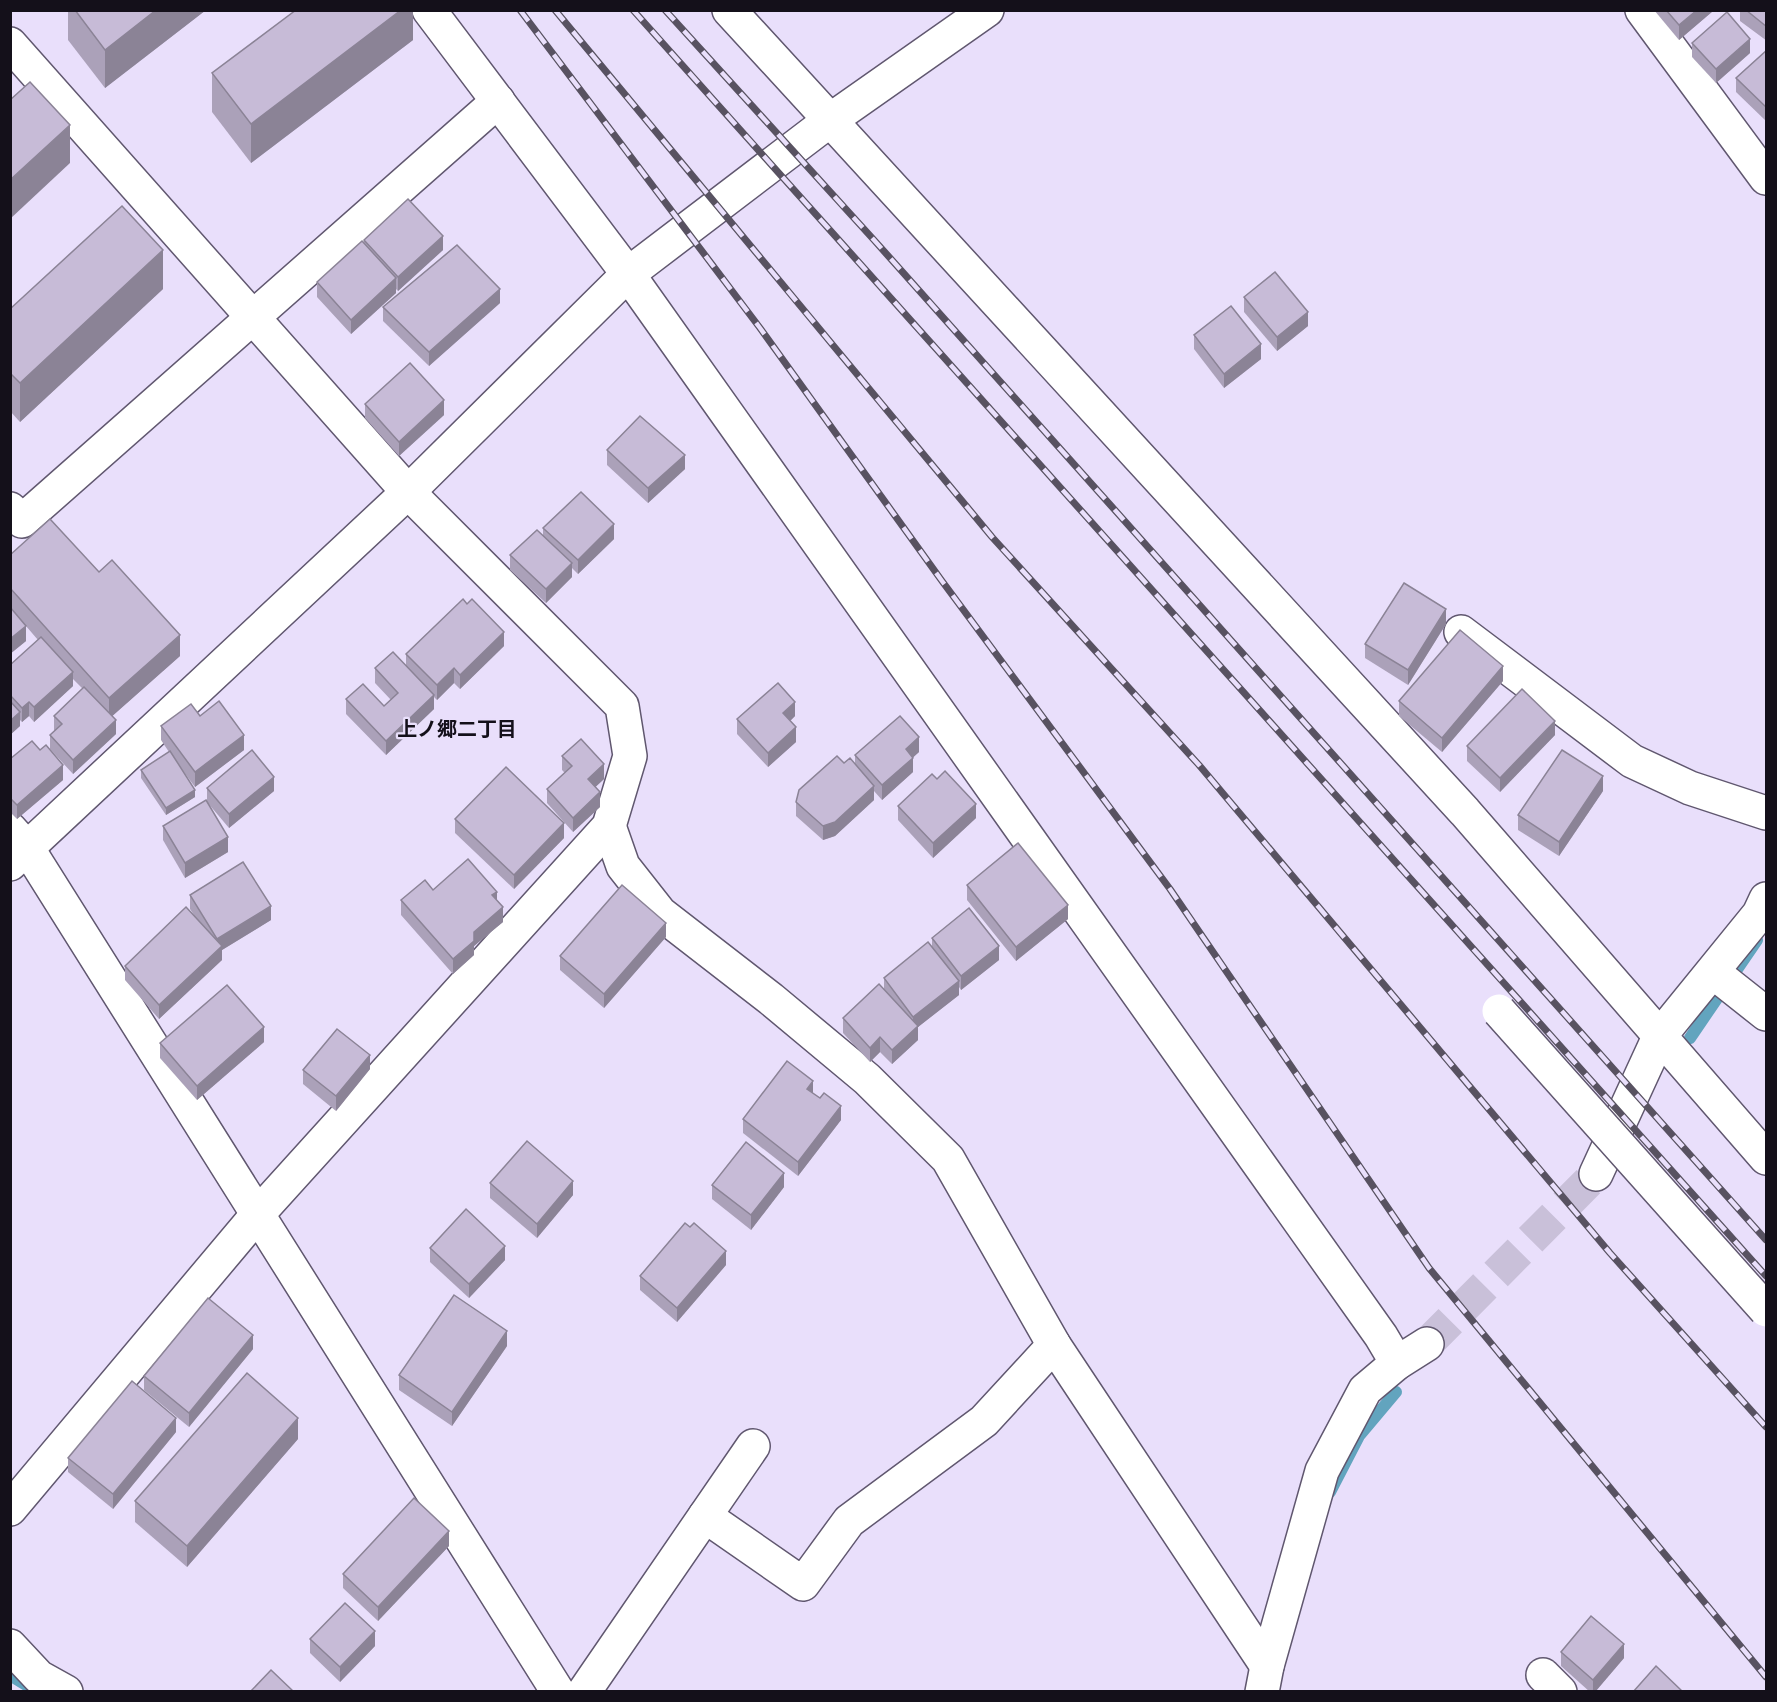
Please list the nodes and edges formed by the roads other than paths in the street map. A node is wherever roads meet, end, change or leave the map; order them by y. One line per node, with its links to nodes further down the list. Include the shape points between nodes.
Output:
1 (429, 10): 6 (street)
2 (729, 10): 7 (street)
3 (987, 10): 7 (street)
4 (1642, 10): 8 (street)
5 (10, 44): 10 (street, via 28,85)
6 (498, 101): 9 (street); 10 (street)
7 (829, 122): 9 (street); 21 (street, via 1465,812)
8 (1767, 178)
9 (628, 274): 11 (street); 28 (street)
10 (252, 316): 11 (street); 12 (street, via 22,521)
11 (408, 492): 15 (street, via 622,706 630,756); 16 (street)
12 (10, 509)
13 (1461, 632): 14 (street, via 1632,761 1690,788)
14 (1767, 813)
15 (609, 826): 24 (street); 27 (street, via 623,866 660,914 771,999 867,1080 948,1159)
16 (16, 847): 24 (street)
17 (1767, 899): 18 (street)
18 (1723, 980): 20 (street); 21 (street)
19 (1499, 1011): 25 (street, bridge)
20 (1767, 1014)
21 (1659, 1037): 22 (street); 23 (street)
22 (1767, 1158)
23 (1596, 1173)
24 (257, 1215): 30 (street); 35 (street)
25 (1767, 1310)
26 (1426, 1344): 28 (street)
27 (1054, 1345): 31 (street, via 984,1421 849,1521 803,1584); 33 (street)
28 (1397, 1364): 33 (street, via 1365,1390 1322,1471)
29 (753, 1446): 31 (street)
30 (10, 1509)
31 (705, 1516): 36 (street)
32 (10, 1646): 34 (street, via 39,1677)
33 (1264, 1679)
34 (66, 1692)
35 (558, 1692)
36 (584, 1692)

